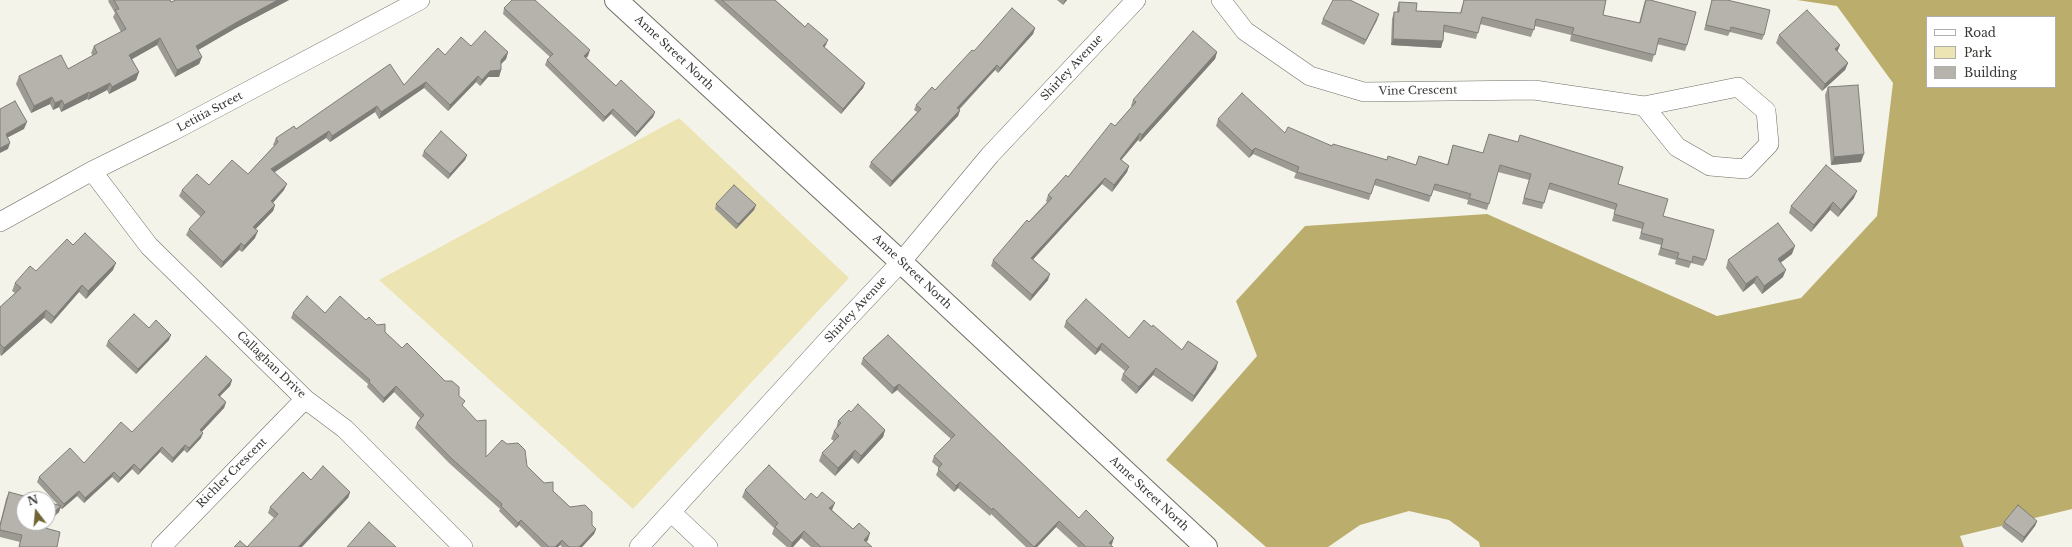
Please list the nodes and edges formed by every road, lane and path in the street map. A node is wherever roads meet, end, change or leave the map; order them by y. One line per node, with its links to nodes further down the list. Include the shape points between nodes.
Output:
1 (420, 0): 6 (street, Letitia Street)
2 (616, 0): 8 (street, Anne Street North)
3 (1136, 0): 8 (street, Shirley Avenue, via 990,156)
4 (1221, 0): 5 (street, Vine Crescent, via 1245,31 1310,76 1364,92 1534,90)
5 (1644, 106): 5 (street, Vine Crescent, via 1677,147 1710,166 1745,169 1769,144 1766,111 1738,87)
6 (92, 172): 7 (street, Letitia Street); 9 (street, Callaghan Drive, via 149,246)
7 (0, 222)
8 (901, 262): 10 (street, Shirley Avenue); 15 (street, Anne Street North)
9 (305, 399): 11 (street, Richler Crescent); 12 (street, Callaghan Drive, via 344,429)
10 (671, 512): 13 (street, Shirley Avenue); 14 (street)
11 (161, 547)
12 (464, 547)
13 (639, 547)
14 (708, 547)
15 (1206, 547)

